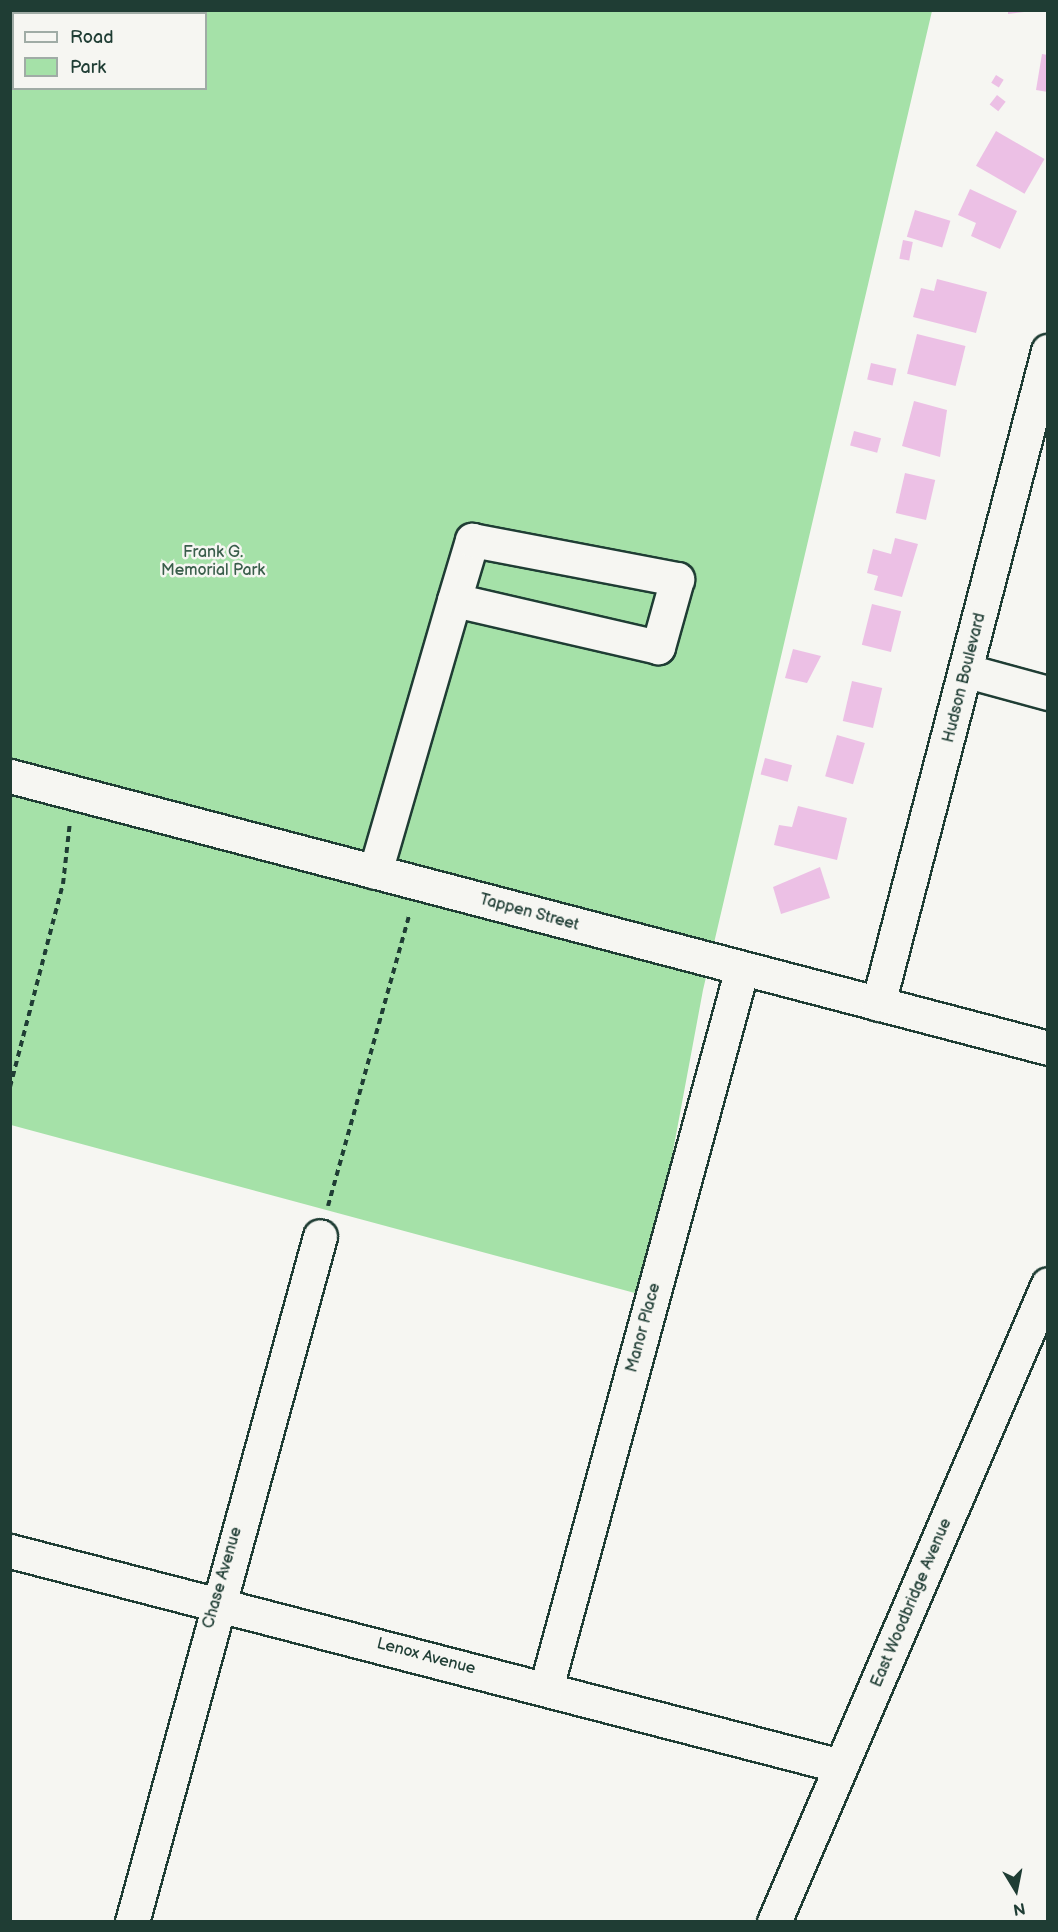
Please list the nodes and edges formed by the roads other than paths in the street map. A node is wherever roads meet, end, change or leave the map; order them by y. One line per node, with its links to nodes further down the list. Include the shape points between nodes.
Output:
1 (1047, 351): 3 (street, Hudson Boulevard)
2 (454, 600): 2 (street, via 472,540 677,579 658,647); 6 (street)
3 (967, 671): 4 (street); 8 (street, Hudson Boulevard)
4 (1047, 693)
5 (10, 776): 6 (street, Tappen Street)
6 (375, 873): 7 (street, Tappen Street)
7 (742, 968): 8 (street, Tappen Street); 14 (street, Manor Place)
8 (878, 1004): 9 (street, Tappen Street)
9 (1047, 1048)
10 (320, 1236): 13 (street, Chase Avenue)
11 (1047, 1284): 15 (street, East Woodbridge Avenue)
12 (10, 1551): 13 (street, Lenox Avenue)
13 (216, 1602): 14 (street, Lenox Avenue); 16 (street, Chase Avenue)
14 (546, 1688): 15 (street, Lenox Avenue)
15 (841, 1766): 17 (street, East Woodbridge Avenue)
16 (132, 1922)
17 (774, 1922)

